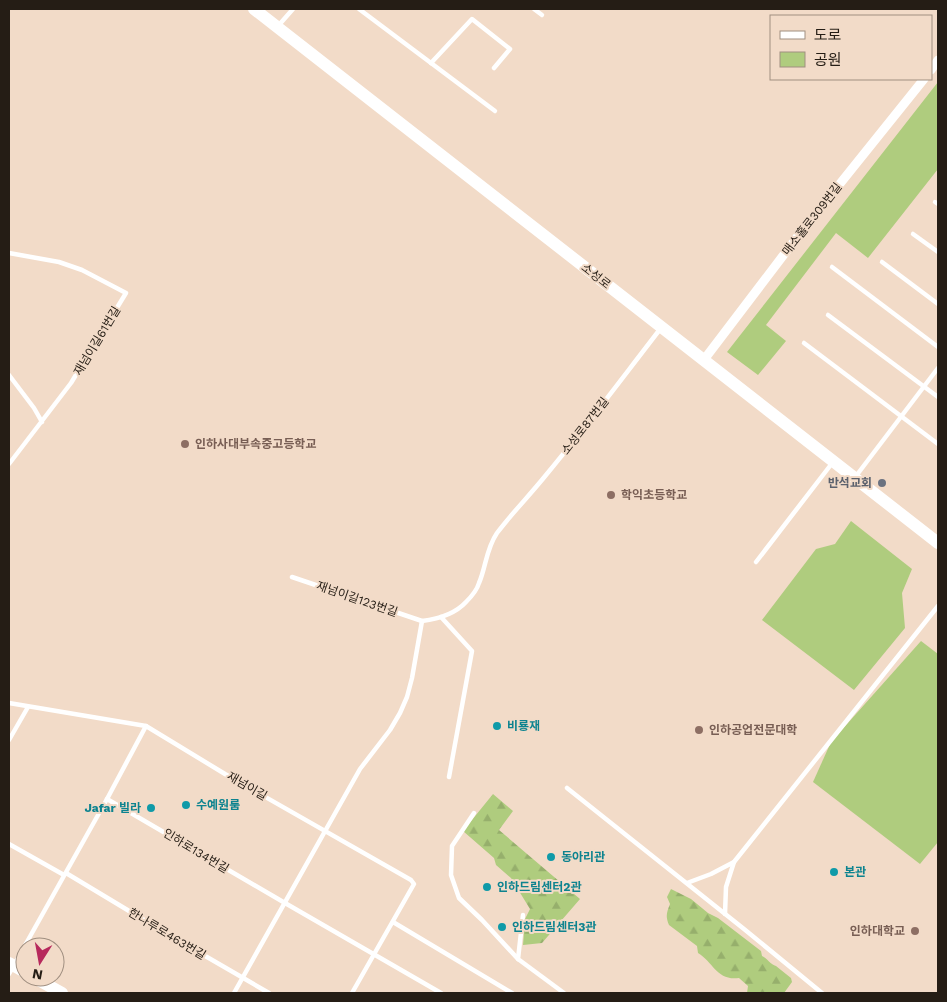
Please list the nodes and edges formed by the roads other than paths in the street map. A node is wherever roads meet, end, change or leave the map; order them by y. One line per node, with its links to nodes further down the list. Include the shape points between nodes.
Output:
1 (254, 9): 6 (main road, 소성로)
2 (293, 9): 6 (lane)
3 (358, 9): 7 (lane)
4 (534, 9): 5 (lane)
5 (542, 15)
6 (278, 27): 18 (main road, 소성로)
7 (431, 64): 8 (lane, via 472,19 510,49); 10 (lane)
8 (494, 68)
9 (923, 80): 21 (street, 매소홀로309번길)
10 (495, 111)
11 (913, 234): 13 (lane)
12 (9, 252): 27 (lane, 재넘이길61번길, via 82,270 126,293 71,383)
13 (938, 252)
14 (882, 262): 16 (lane)
15 (832, 267): 20 (lane)
16 (938, 304)
17 (828, 315): 24 (lane)
18 (661, 328): 21 (main road, 소성로); 36 (lane, 소성로87번길, via 495,536 488,549 480,582 466,603)
19 (804, 343): 26 (lane)
20 (938, 347)
21 (703, 361): 29 (main road, 소성로)
22 (938, 368): 24 (lane)
23 (9, 375): 27 (lane)
24 (924, 386): 25 (lane); 26 (lane)
25 (938, 397)
26 (901, 416): 28 (lane); 31 (lane)
27 (42, 422): 30 (lane, 재넘이길61번길)
28 (938, 444)
29 (833, 461): 31 (main road, 소성로); 33 (lane)
30 (9, 464)
31 (854, 478): 32 (main road, 소성로)
32 (938, 543)
33 (756, 562)
34 (292, 577): 37 (lane, 재넘이길123번길)
35 (938, 606): 48 (lane)
36 (441, 617): 37 (lane); 38 (lane)
37 (422, 621): 46 (lane, via 412,678 400,714 360,769)
38 (472, 652): 38 (lane, via 459,722 449,777 450,767)
39 (9, 703): 40 (lane, 재넘이길)
40 (28, 707): 41 (lane, 재넘이길); 42 (lane)
41 (146, 726): 44 (lane); 46 (lane, 재넘이길)
42 (9, 740)
43 (567, 788): 50 (lane)
44 (107, 798): 49 (lane); 51 (lane, 인하로134번길)
45 (474, 814): 56 (lane, via 452,846 451,875 459,898)
46 (326, 831): 51 (lane); 54 (lane, 재넘이길, via 414,884)
47 (9, 844): 49 (lane, 한나루로463번길)
48 (734, 862): 50 (lane); 52 (lane, via 726,887)
49 (65, 874): 57 (lane); 58 (lane, 한나루로463번길)
50 (687, 883): 52 (lane)
51 (285, 903): 55 (lane, 인하로134번길); 58 (lane)
52 (725, 914): 65 (lane)
53 (522, 915): 56 (lane)
54 (393, 922): 55 (lane, 재넘이길); 63 (lane)
55 (374, 955): 61 (lane, 재넘이길); 62 (lane)
56 (518, 959): 64 (lane)
57 (10, 968)
58 (242, 978): 59 (lane); 60 (lane, 한나루로463번길)
59 (234, 993)
60 (269, 993)
61 (352, 993)
62 (441, 993)
63 (512, 993)
64 (564, 993)
65 (822, 993)

